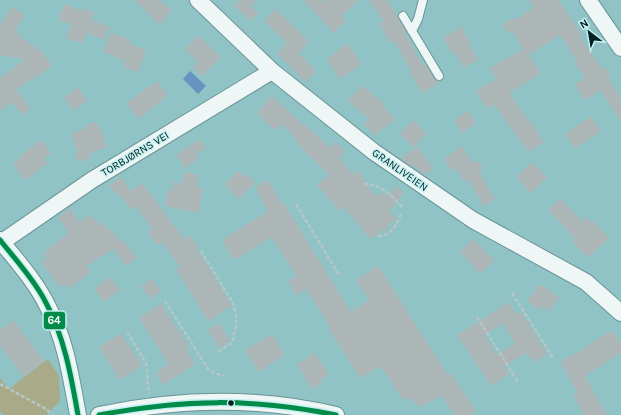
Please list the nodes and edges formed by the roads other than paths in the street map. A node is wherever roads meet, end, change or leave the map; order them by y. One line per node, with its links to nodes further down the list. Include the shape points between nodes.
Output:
1 (198, 0): 7 (street, GRANLIVEIEN)
2 (423, 0): 5 (lane)
3 (588, 0): 6 (street)
4 (404, 16): 5 (lane)
5 (412, 31): 8 (lane)
6 (621, 48)
7 (272, 71): 9 (street, TORBJØRNS VEI, via 92,180); 10 (street, GRANLIVEIEN, via 374,152 450,206 586,282)
8 (439, 76)
9 (1, 241): 11 (street, via 40,292 53,316 66,356)
10 (621, 313)
11 (78, 415)
12 (98, 415): 13 (street, via 202,401 292,406)
13 (336, 415)

